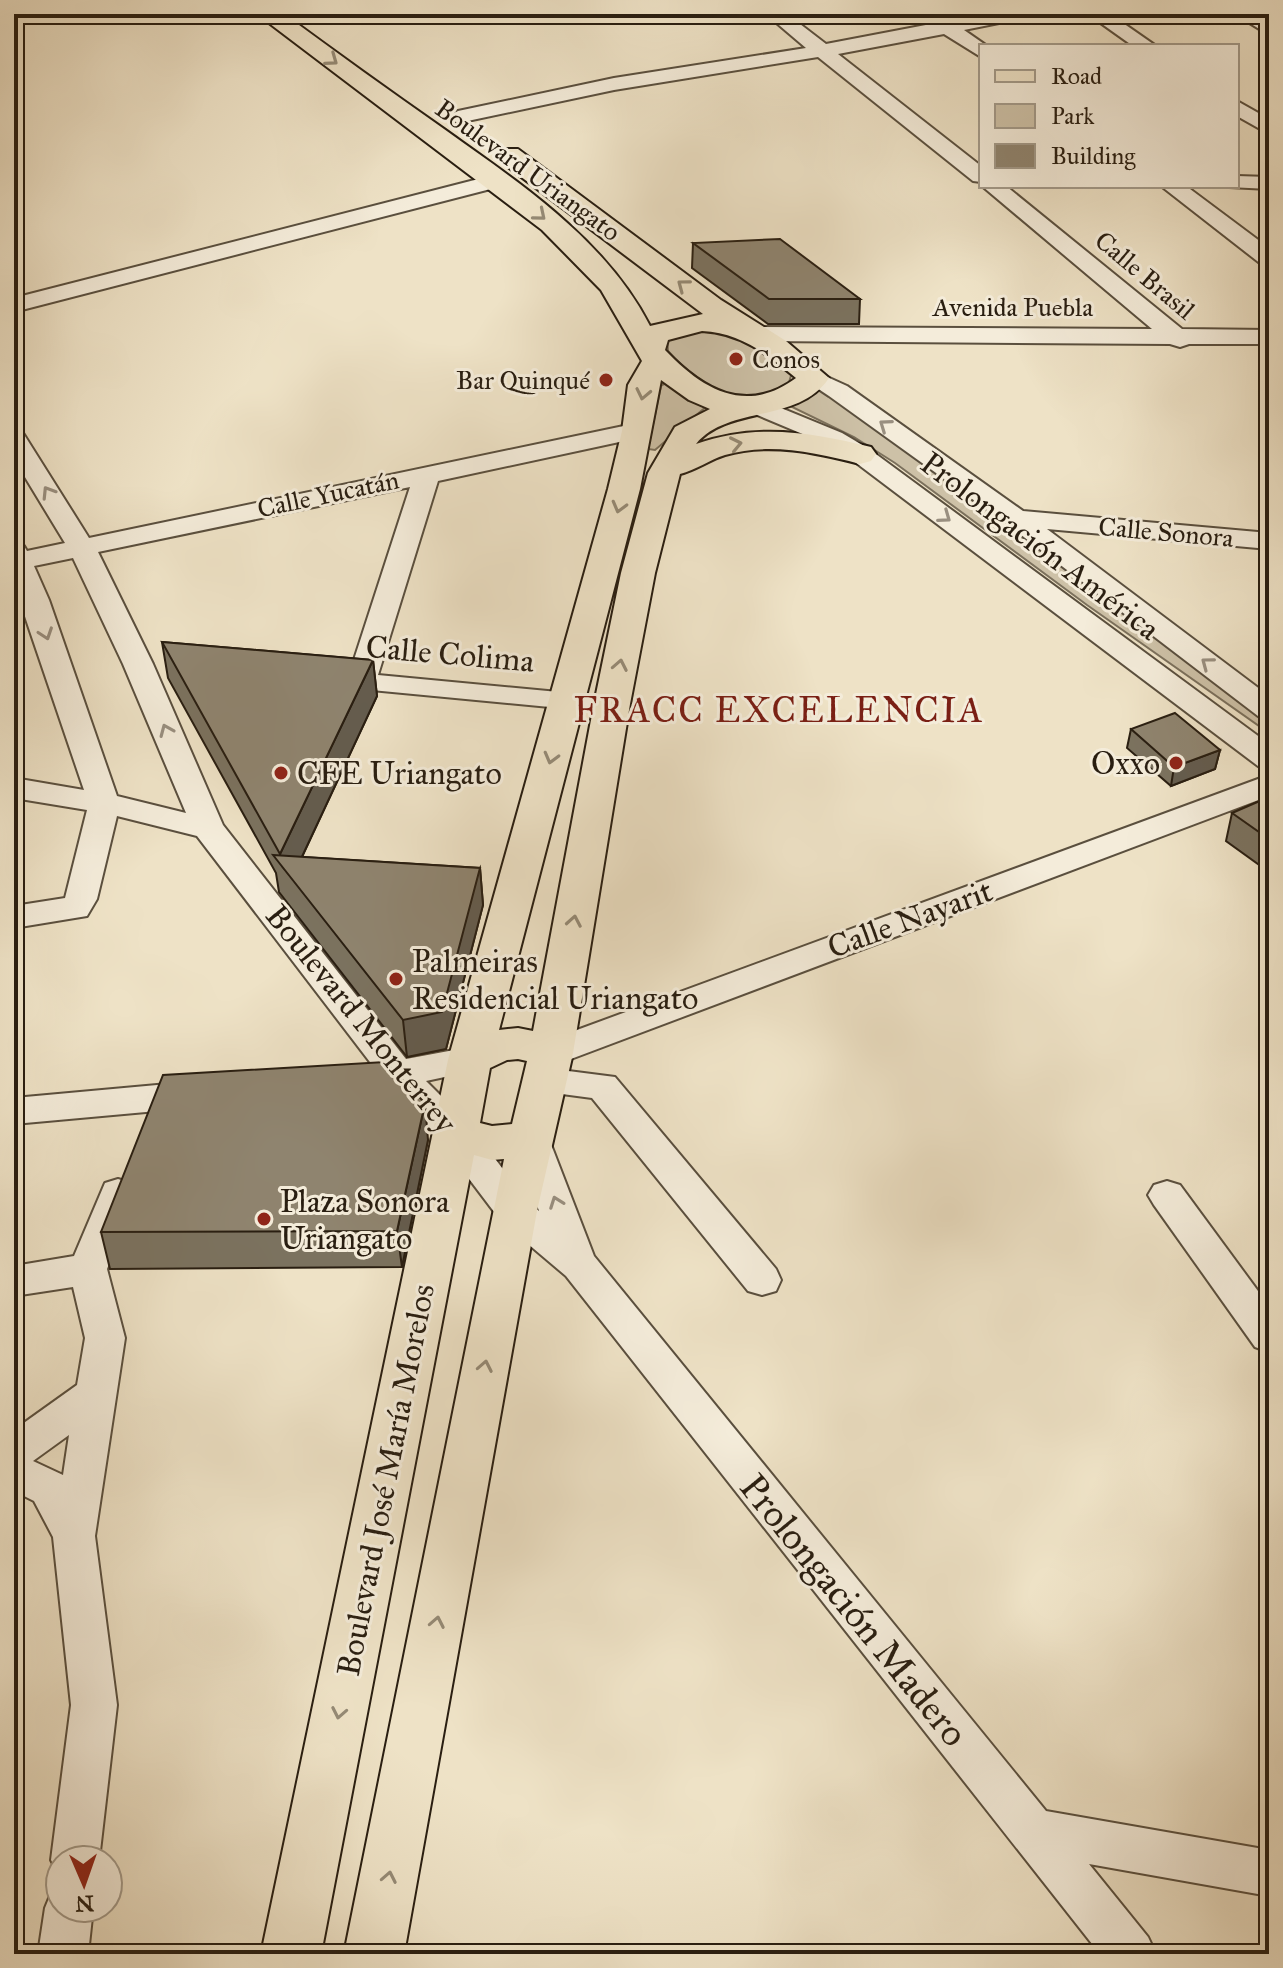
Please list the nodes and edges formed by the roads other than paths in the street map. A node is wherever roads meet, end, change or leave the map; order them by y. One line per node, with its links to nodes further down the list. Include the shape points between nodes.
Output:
1 (269, 14): 20 (main road, Boulevard Uriangato, one-way to 20)
2 (307, 14): 10 (main road)
3 (775, 14): 13 (street)
4 (929, 14): 8 (street)
5 (1017, 14): 8 (street)
6 (1097, 14): 11 (street)
7 (1244, 14): 9 (street)
8 (947, 27): 12 (street); 13 (street)
9 (1269, 29)
10 (345, 40)
11 (1143, 44)
12 (979, 50)
13 (822, 51): 17 (street, via 614,84); 19 (street)
14 (433, 100): 17 (main road, Boulevard Uriangato)
15 (1269, 106): 16 (street)
16 (1240, 109): 18 (street)
17 (458, 117): 27 (main road, Boulevard Uriangato, one-way to 17)
18 (1269, 128)
19 (979, 174)
20 (498, 180): 26 (street); 31 (main road, Boulevard Uriangato, one-way to 31, via 586,254 620,295)
21 (1239, 182): 22 (street)
22 (1269, 183)
23 (995, 188): 29 (street, Calle Brasil)
24 (1175, 188): 25 (street)
25 (1269, 259)
26 (14, 305)
27 (753, 332): 29 (street, Avenida Puebla); 31 (main road, Boulevard José María Morelos, via 712,321 678,325 654,335); 32 (main road, Boulevard Uriangato)
28 (1269, 337): 29 (street, Avenida Puebla)
29 (1181, 341): 30 (street, Avenida Puebla); 32 (street, Avenida Puebla, via 828,342 812,345)
30 (1269, 346)
31 (654, 356): 33 (main road, via 719,402); 34 (main road, Boulevard José María Morelos, one-way to 34, via 643,385)
32 (802, 369): 33 (main road, via 795,394); 39 (street, Prolongación América, one-way to 32)
33 (749, 406): 36 (street, Prolongación América); 38 (main road, via 686,434)
34 (638, 431): 37 (street, Calle Yucatán); 48 (main road, Boulevard José María Morelos, one-way to 48)
35 (14, 438): 41 (street, Boulevard Monterrey, one-way to 35)
36 (860, 454): 38 (main road, one-way to 36, via 699,454 749,441 796,441); 51 (street, Prolongación América, one-way to 51)
37 (427, 473): 41 (street, Calle Yucatán); 47 (street)
38 (664, 473): 49 (main road, one-way to 38)
39 (1016, 518): 40 (street, Calle Sonora); 50 (street, Prolongación América, one-way to 39)
40 (1269, 541)
41 (81, 546): 42 (street, Calle Yucatán); 44 (street, Boulevard Monterrey)
42 (16, 556): 43 (street)
43 (24, 598): 55 (street, one-way to 55)
44 (138, 664): 45 (street); 53 (street, Boulevard Monterrey, one-way to 44)
45 (169, 667)
46 (304, 677): 47 (street, Calle Colima)
47 (361, 682): 48 (street, Calle Colima)
48 (566, 701): 49 (street, Calle Colima); 59 (main road, Boulevard José María Morelos, one-way to 59)
49 (612, 704): 60 (main road, one-way to 49)
50 (1269, 710)
51 (1269, 759)
52 (1269, 785): 60 (street, Calle Nayarit)
53 (190, 787): 56 (street, via 183,802); 57 (street, Boulevard Monterrey)
54 (14, 788): 55 (street)
55 (104, 803): 56 (street); 58 (street, via 75,908)
56 (147, 814): 57 (street)
57 (208, 828): 61 (street, Boulevard Monterrey)
58 (14, 917)
59 (470, 1060): 60 (main road, via 499,1044 527,1043); 61 (street); 66 (main road, Boulevard José María Morelos)
60 (548, 1067): 67 (main road); 72 (street, via 602,1086)
61 (397, 1073): 62 (street); 66 (street, Boulevard Monterrey)
62 (351, 1084)
63 (231, 1092): 64 (street)
64 (156, 1097): 65 (street); 71 (street)
65 (14, 1111)
66 (455, 1133): 67 (main road, via 492,1143); 69 (street, Boulevard Monterrey); 84 (main road, Boulevard José María Morelos, one-way to 84)
67 (532, 1139): 69 (main road); 70 (street, Prolongación Madero, one-way to 67)
68 (1167, 1195): 74 (street)
69 (514, 1211): 70 (street, Prolongación Madero); 85 (main road, one-way to 69)
70 (579, 1265): 79 (street, Prolongación Madero)
71 (88, 1269): 73 (street); 75 (street, via 105,1338)
72 (762, 1280)
73 (14, 1281)
74 (1269, 1336)
75 (96, 1394): 76 (street); 78 (street)
76 (14, 1452)
77 (14, 1471): 78 (street, via 49,1488)
78 (74, 1536): 80 (street, via 94,1705)
79 (1030, 1831): 81 (street); 86 (street, Prolongación Madero)
80 (77, 1844)
81 (1269, 1873)
82 (67, 1924): 83 (street)
83 (63, 1954)
84 (291, 1954)
85 (374, 1954)
86 (1131, 1954)

